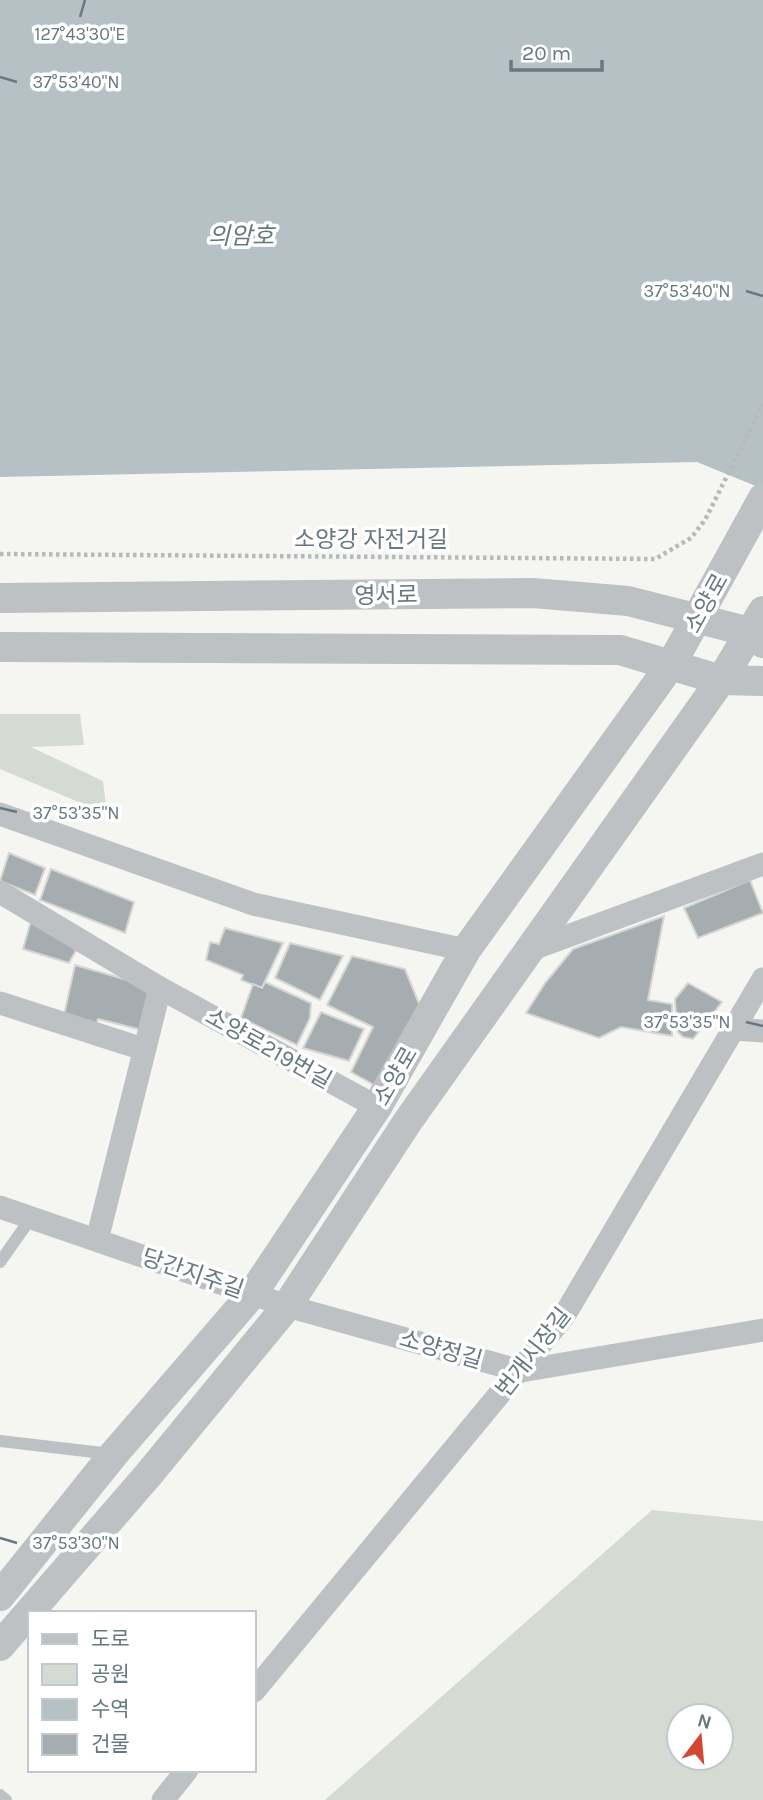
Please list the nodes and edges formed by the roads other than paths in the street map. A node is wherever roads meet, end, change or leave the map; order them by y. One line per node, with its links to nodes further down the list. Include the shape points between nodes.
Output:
1 (763, 498): 3 (street, 소양로)
2 (0, 598): 3 (street, 영서로, via 533,593 628,601)
3 (698, 617): 4 (street, 영서로); 6 (street, 소양로)
4 (759, 629): 7 (street, 소양로)
5 (0, 647): 6 (street, via 620,650)
6 (672, 663): 7 (street); 12 (street, 소양로)
7 (721, 680): 8 (street); 13 (street, 소양로)
8 (763, 681)
9 (2, 822): 12 (street, via 253,904)
10 (763, 864): 13 (street)
11 (0, 892): 15 (street, 소양로219번길)
12 (466, 950): 20 (street, 소양로)
13 (527, 951): 26 (street, 소양로)
14 (763, 979): 17 (street, 번개시장길)
15 (160, 988): 19 (street); 20 (street, 소양로219번길)
16 (0, 1003): 19 (street)
17 (734, 1029): 18 (street); 28 (street, 번개시장길, via 564,1316)
18 (763, 1031)
19 (144, 1049): 23 (street)
20 (377, 1107): 25 (street, 소양로)
21 (0, 1208): 22 (street, 당간지주길)
22 (31, 1218): 23 (street, 당간지주길); 24 (lane)
23 (97, 1240): 25 (street, 당간지주길)
24 (0, 1262)
25 (253, 1293): 26 (street, 당간지주길); 30 (street, 소양로)
26 (287, 1306): 28 (street, 소양정길); 32 (street, 소양로)
27 (763, 1330): 28 (street, 소양정길)
28 (521, 1371): 35 (street, 번개시장길)
29 (0, 1441): 30 (lane)
30 (113, 1455): 31 (street, 소양로)
31 (0, 1596)
32 (30, 1611)
33 (28, 1614): 34 (street, 소양로)
34 (0, 1646)
35 (256, 1689)
36 (185, 1772): 39 (street)
37 (0, 1795): 38 (lane)
38 (6, 1800)
39 (163, 1800)

